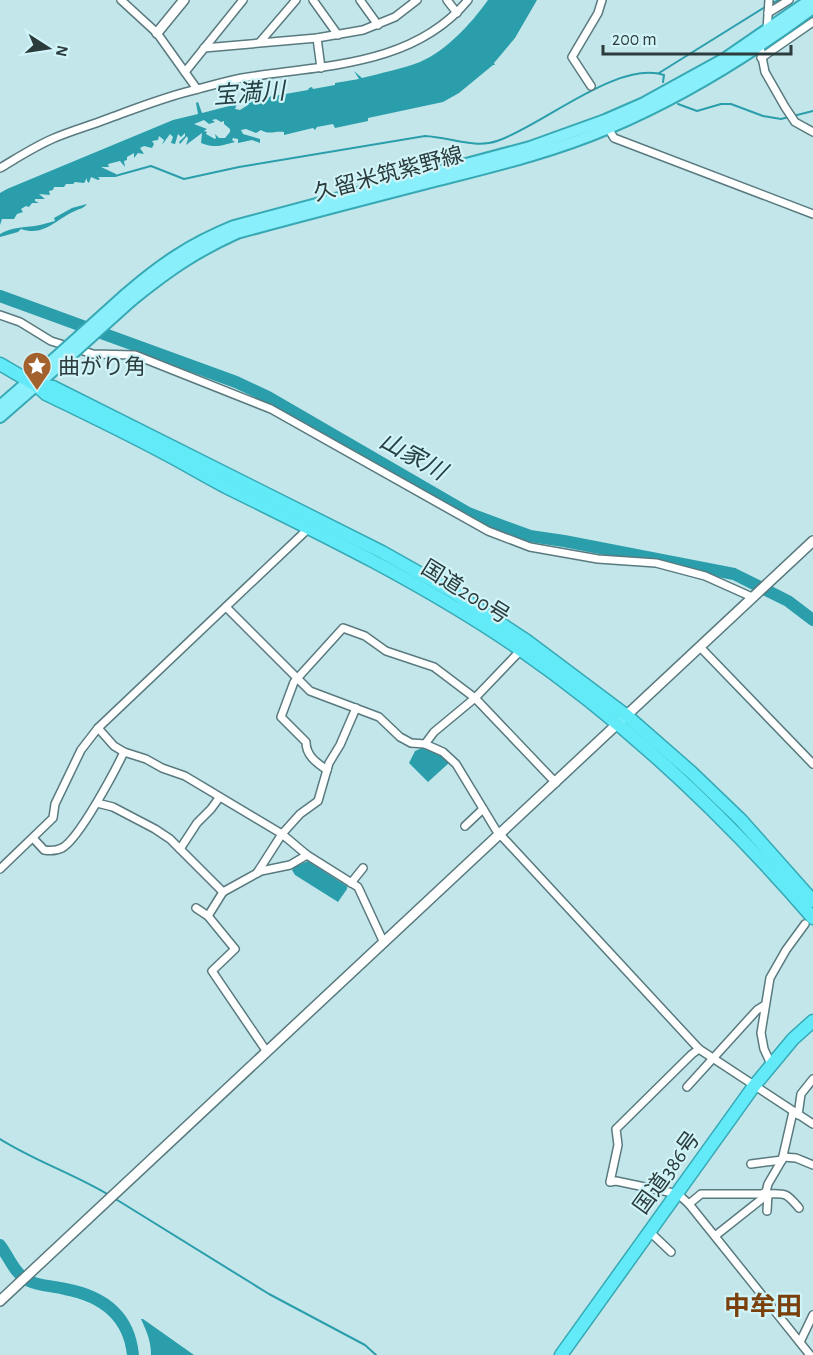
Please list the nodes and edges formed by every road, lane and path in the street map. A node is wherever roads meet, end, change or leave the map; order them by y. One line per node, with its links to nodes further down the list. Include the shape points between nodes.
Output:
1 (121, 0): 20 (street)
2 (184, 0): 20 (street)
3 (243, 0): 24 (street)
4 (296, 0): 23 (street)
5 (313, 0): 21 (street)
6 (360, 0): 18 (street)
7 (447, 0): 15 (street)
8 (468, 0): 15 (street)
9 (602, 0): 28 (street, via 572,57)
10 (769, 0): 16 (street)
11 (789, 0): 16 (street)
12 (810, 0): 19 (main road, 久留米筑紫野線)
13 (412, 2): 18 (street)
14 (813, 8): 25 (main road, 久留米筑紫野線)
15 (457, 13): 26 (street, via 406,47)
16 (768, 13): 19 (street)
17 (813, 22): 25 (street)
18 (378, 25): 21 (street)
19 (767, 31): 34 (main road, 久留米筑紫野線, via 644,103 580,130 520,150 234,226 200,240 154,270)
20 (157, 33): 27 (street)
21 (338, 35): 22 (street)
22 (316, 38): 23 (street); 26 (street)
23 (260, 42): 24 (street)
24 (204, 48): 27 (street)
25 (760, 52): 30 (main road, 久留米筑紫野線); 31 (street, via 765,72 784,107 795,122)
26 (321, 68): 29 (street, via 240,78)
27 (185, 72): 29 (street)
28 (591, 86)
29 (197, 89): 32 (street, via 52,139)
30 (608, 128): 33 (street, via 614,138); 34 (main road, 久留米筑紫野線, via 495,166 237,233 183,260)
31 (813, 132)
32 (0, 168)
33 (813, 214)
34 (129, 297): 37 (main road, 久留米筑紫野線, bridge)
35 (0, 315): 42 (street, via 51,341 93,354 135,355 271,409 488,531 530,547 598,559 656,563 705,576)
36 (0, 364): 37 (highway, 国道200号)
37 (32, 382): 38 (main road, 久留米筑紫野線); 39 (main road, 久留米筑紫野線); 40 (highway, 国道200号, via 46,394); 49 (highway, 国道200号, via 54,387 403,563 527,641)
38 (0, 406)
39 (0, 417)
40 (310, 527): 43 (street); 45 (highway, 国道200号, via 445,601)
41 (813, 541): 42 (street)
42 (752, 597): 44 (street)
43 (226, 607): 46 (street); 50 (street)
44 (700, 647): 49 (street); 53 (street)
45 (520, 650): 47 (street); 49 (highway, 国道200号)
46 (297, 679): 47 (street, via 343,628 365,636 386,651 434,667); 48 (street, via 310,691); 54 (street, via 281,717 306,742 314,761)
47 (475, 698): 51 (street); 55 (street)
48 (356, 708): 51 (street, via 379,717 411,743); 54 (street)
49 (623, 720): 55 (street); 70 (highway, 国道200号, via 691,772 741,820); 73 (highway, 国道200号, via 732,830)
50 (98, 728): 52 (street); 62 (street, via 81,750 55,804 53,818)
51 (425, 744): 58 (street, via 456,764)
52 (124, 752): 56 (street, via 185,776); 57 (street)
53 (813, 764)
54 (327, 770): 60 (street, via 318,801)
55 (556, 783): 61 (street)
56 (219, 798): 60 (street); 63 (street)
57 (97, 803): 62 (street, via 62,849 44,850); 63 (street, via 155,829)
58 (483, 809): 59 (street); 61 (street)
59 (465, 826)
60 (282, 834): 64 (street); 67 (street)
61 (500, 834): 74 (street); 77 (street)
62 (33, 838): 66 (street)
63 (180, 849): 69 (street)
64 (307, 855): 67 (street, via 290,865); 68 (street)
65 (363, 868): 68 (street)
66 (0, 869)
67 (257, 873): 69 (street)
68 (351, 883): 74 (street, via 358,887)
69 (223, 892): 72 (street)
70 (813, 901)
71 (196, 908): 72 (street)
72 (208, 916): 78 (street, via 235,949 212,971)
73 (809, 921): 75 (street, via 775,966)
74 (384, 943): 78 (street)
75 (765, 1005): 79 (street); 80 (street, via 761,1032)
76 (813, 1020): 80 (highway, 国道386号)
77 (699, 1049): 79 (street); 90 (street, via 616,1129 618,1145 610,1182)
78 (267, 1052): 97 (street)
79 (713, 1060): 82 (street); 83 (street)
80 (771, 1064): 82 (highway, 国道386号)
81 (813, 1079): 84 (street, via 801,1094)
82 (754, 1086): 84 (street); 90 (highway, 国道386号)
83 (687, 1088)
84 (796, 1113): 85 (street); 86 (street)
85 (812, 1120)
86 (783, 1159): 87 (street); 88 (street, via 796,1158); 89 (street)
87 (751, 1164)
88 (813, 1165)
89 (767, 1193): 91 (street, via 701,1194); 92 (street, via 784,1193); 93 (street); 95 (street)
90 (678, 1194): 91 (street); 94 (highway, 国道386号)
91 (689, 1204): 95 (street)
92 (799, 1208)
93 (767, 1211)
94 (650, 1232): 96 (street); 100 (highway, 国道386号)
95 (715, 1236): 99 (street)
96 (670, 1252)
97 (0, 1301)
98 (813, 1314): 99 (street)
99 (800, 1342): 101 (street)
100 (561, 1355)
101 (810, 1355)

